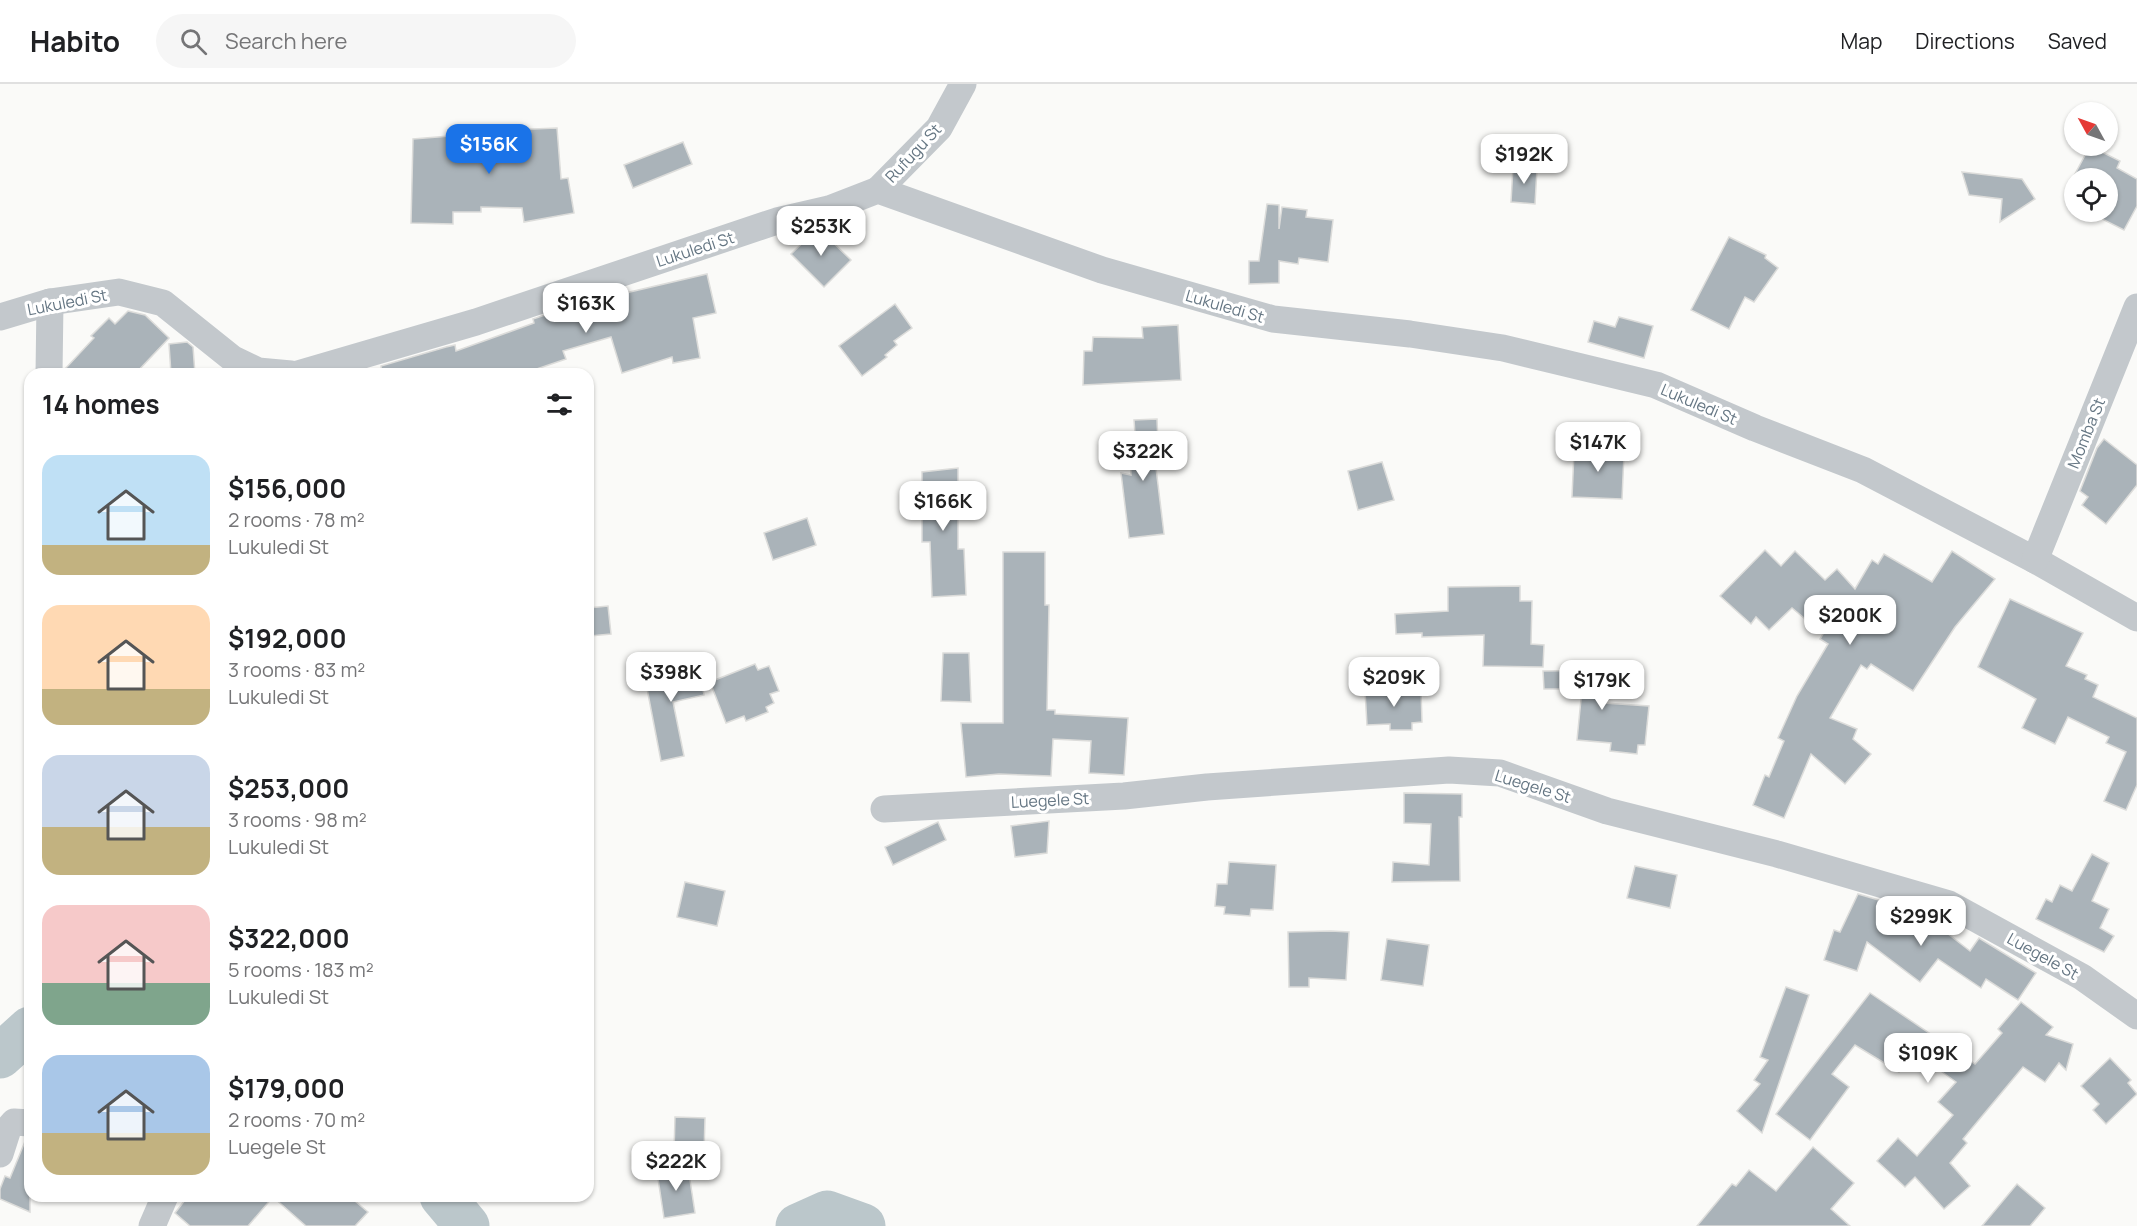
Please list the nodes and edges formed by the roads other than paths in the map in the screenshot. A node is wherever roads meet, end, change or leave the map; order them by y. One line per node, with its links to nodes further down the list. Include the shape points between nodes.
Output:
1 (963, 84): 2 (street, Rufugu St, via 939,128)
2 (878, 190): 8 (street, Lukuledi St, via 476,322); 9 (street, Lukuledi St, via 1102,270 1272,319 1503,348 1656,385 1863,470)
3 (50, 302): 5 (street, Lukuledi St); 6 (street); 7 (street, Lukuledi St, via 119,292 163,303 233,359)
4 (2137, 307): 9 (street, Momba St)
5 (0, 317)
6 (49, 368)
7 (252, 368)
8 (319, 368)
9 (2035, 560): 10 (street, Lukuledi St)
10 (2137, 618)
11 (884, 809): 12 (street, Luegele St, via 1124,796 1449,770 1500,773 1607,811 1777,854 1949,904 2082,977)
12 (2137, 1016)
13 (24, 1123): 14 (street, via 14,1122 8,1129)
14 (0, 1154)
15 (162, 1202): 16 (street)
16 (152, 1226)

